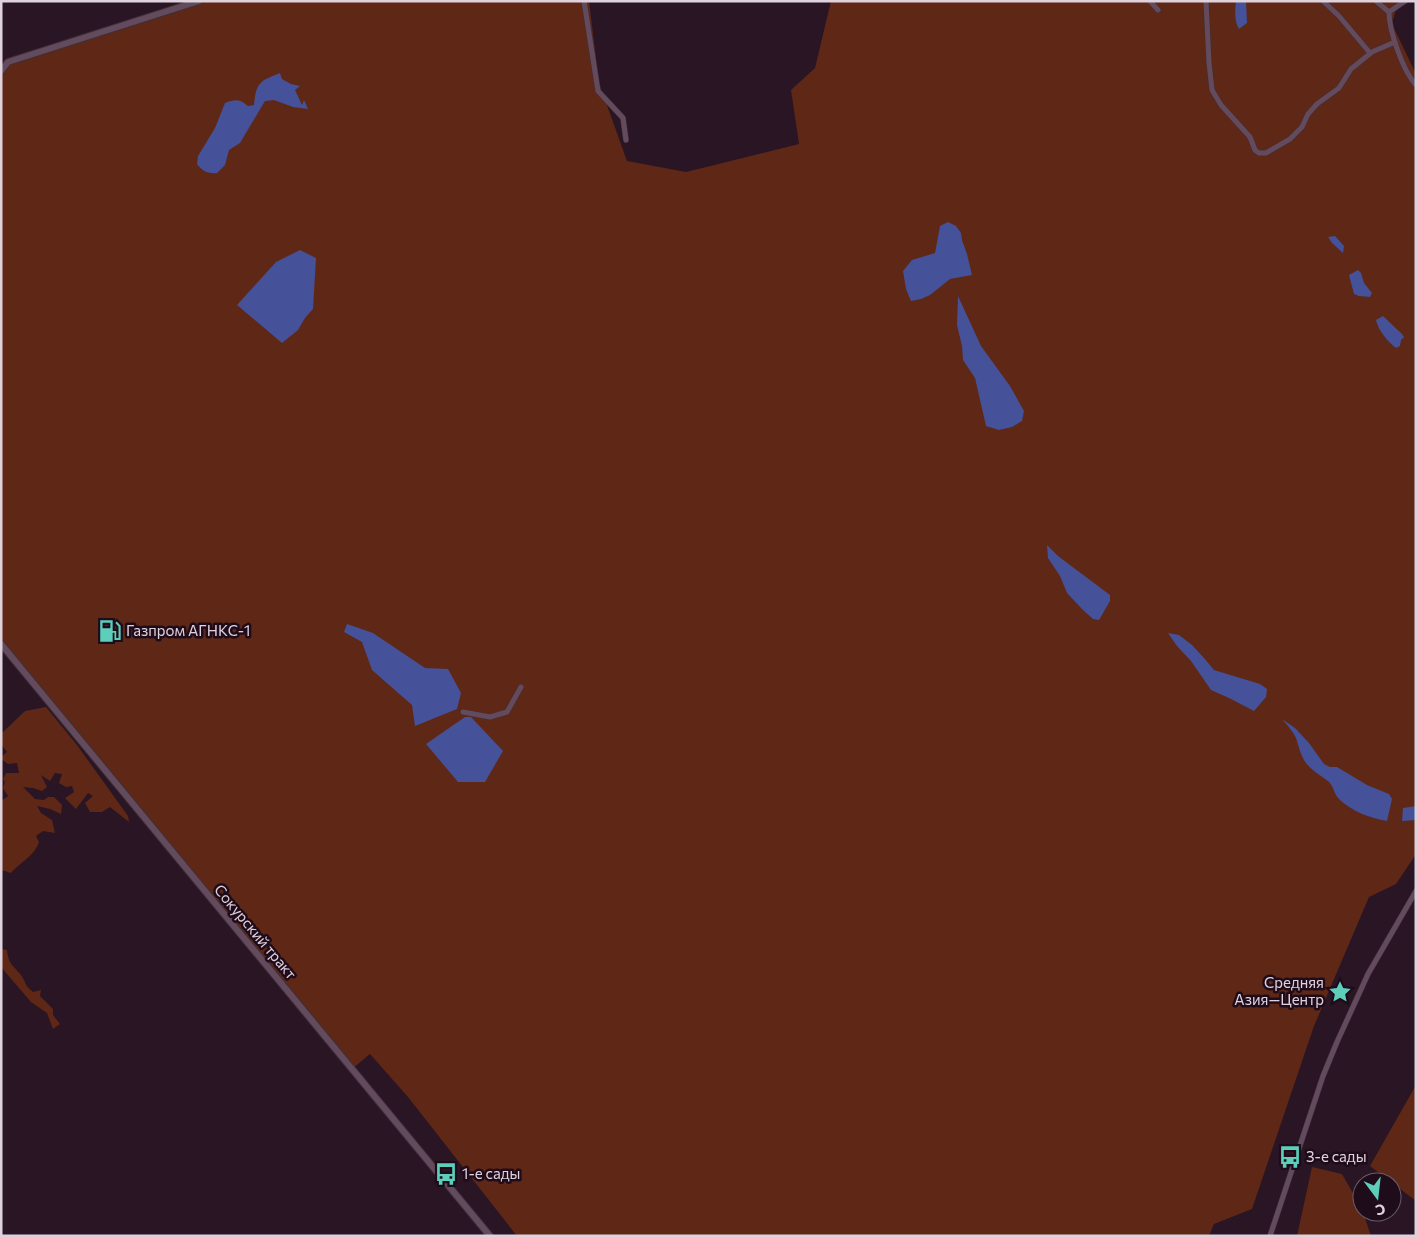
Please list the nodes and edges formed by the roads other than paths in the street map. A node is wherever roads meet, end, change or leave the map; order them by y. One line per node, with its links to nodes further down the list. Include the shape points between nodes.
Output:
1 (199, 1): 12 (street, via 8,62)
2 (584, 1): 14 (street, via 598,91 623,118)
3 (1150, 1): 8 (street)
4 (1206, 1): 11 (street, via 1212,90 1259,153 1290,139 1317,104 1339,88 1351,69)
5 (1323, 1): 11 (street)
6 (1376, 1): 9 (street)
7 (1405, 1): 9 (street)
8 (1158, 10)
9 (1389, 12): 10 (street)
10 (1395, 42): 11 (street); 13 (street, via 1409,78)
11 (1370, 53)
12 (1, 71)
13 (1416, 84)
14 (626, 140)
15 (1, 644): 20 (street, Сокурский тракт)
16 (521, 687): 17 (street, via 507,712 490,717)
17 (463, 712)
18 (1416, 891): 19 (street)
19 (1414, 899): 21 (street, via 1368,974 1337,1042)
20 (490, 1236)
21 (1270, 1236)

